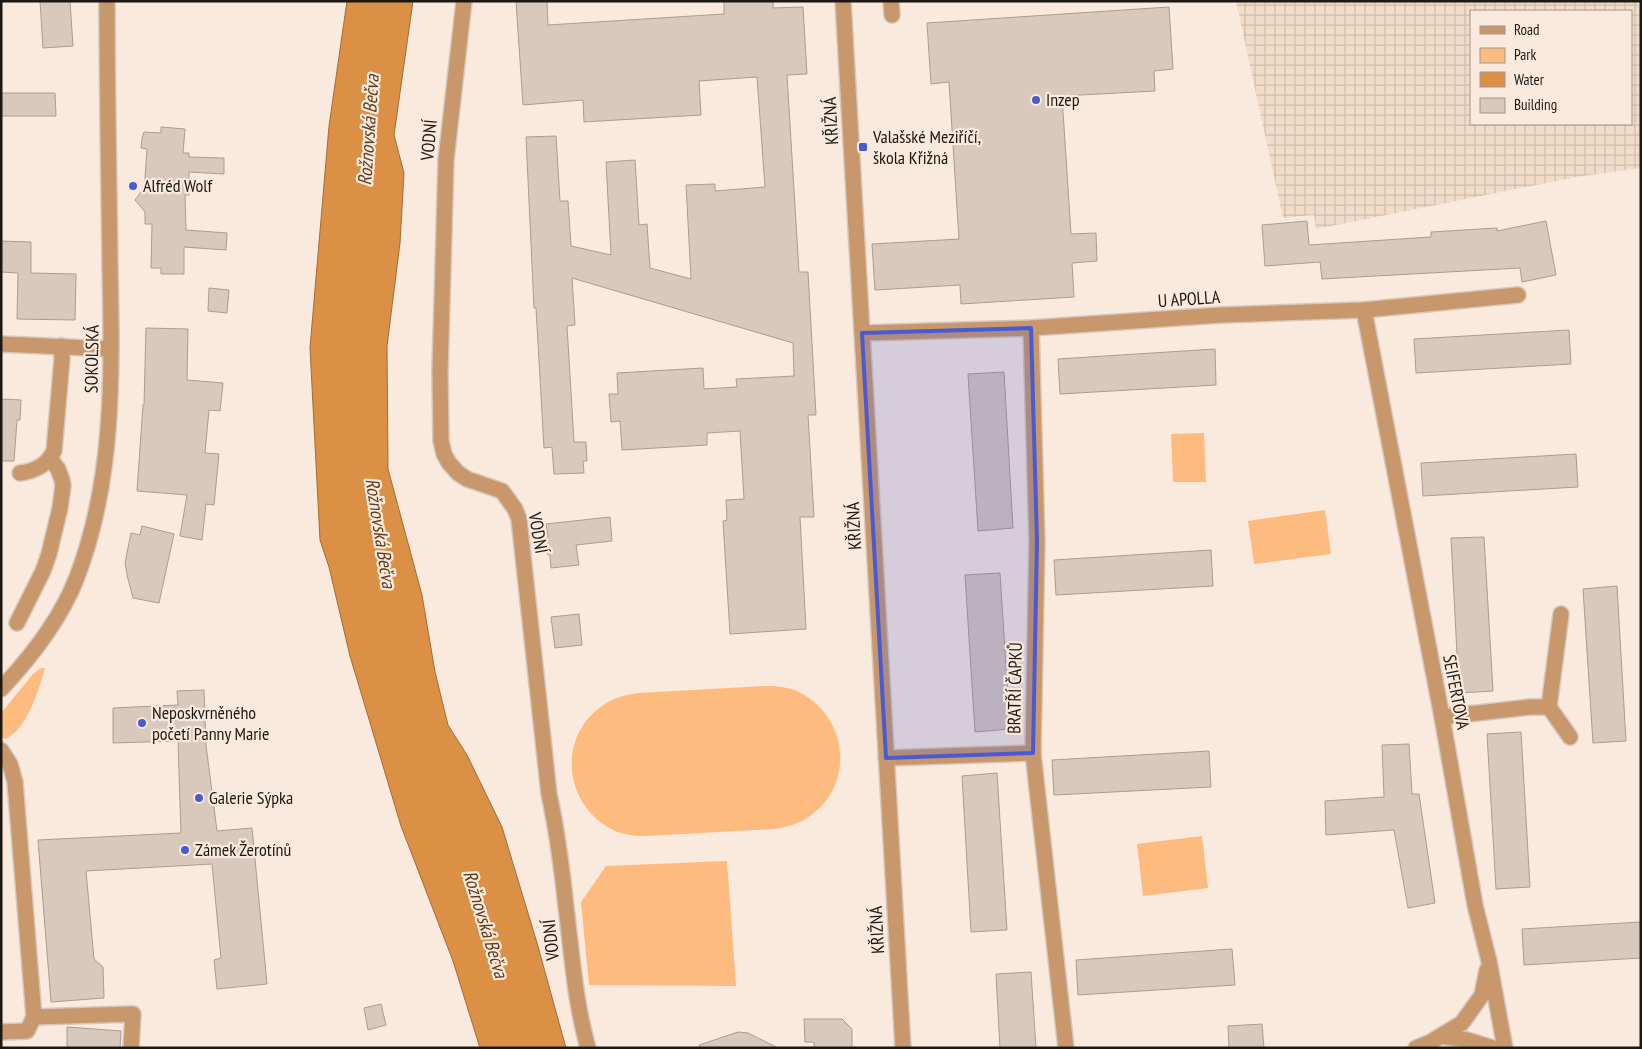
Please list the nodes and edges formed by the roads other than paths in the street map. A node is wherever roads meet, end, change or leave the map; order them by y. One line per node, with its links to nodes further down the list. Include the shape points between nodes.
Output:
1 (107, 1): 10 (street, SOKOLSKÁ)
2 (464, 1): 27 (street, VODNÍ, via 446,160 441,441 444,454 458,473 502,490 519,519 549,794 575,988)
3 (843, 1): 7 (street, KŘIŽNÁ)
4 (1518, 295): 5 (street, U APOLLA)
5 (1364, 310): 6 (street, U APOLLA, via 1221,315); 17 (street, SEIFERTOVA)
6 (1031, 328): 7 (street, U APOLLA); 20 (street, BRATŘÍ ČAPKŮ, via 1037,542)
7 (862, 333): 21 (street, KŘIŽNÁ)
8 (1, 344): 9 (street)
9 (61, 346): 10 (street); 11 (street, via 55,444)
10 (111, 349): 15 (street, SOKOLSKÁ, via 107,447 101,492 86,549 54,622 37,648)
11 (50, 458): 12 (street, via 39,468); 14 (street, via 62,480 60,508 43,570)
12 (20, 473)
13 (1561, 614): 16 (street)
14 (17, 622)
15 (1, 689)
16 (1549, 707): 17 (street); 18 (street)
17 (1442, 717): 22 (street, SEIFERTOVA, via 1475,904)
18 (1570, 737)
19 (1, 750): 23 (street, via 10,764 15,782)
20 (1033, 753): 21 (street); 29 (street, BRATŘÍ ČAPKŮ)
21 (886, 758): 28 (street, KŘIŽNÁ)
22 (1489, 961): 25 (street, SEIFERTOVA, via 1482,995 1462,1022); 32 (street)
23 (34, 1017): 24 (street, via 27,1031); 26 (street, via 133,1014)
24 (5, 1032)
25 (1441, 1036): 30 (street, SEIFERTOVA); 31 (street)
26 (131, 1048)
27 (588, 1048)
28 (903, 1048)
29 (1066, 1048)
30 (1416, 1048)
31 (1494, 1048)
32 (1505, 1048)

